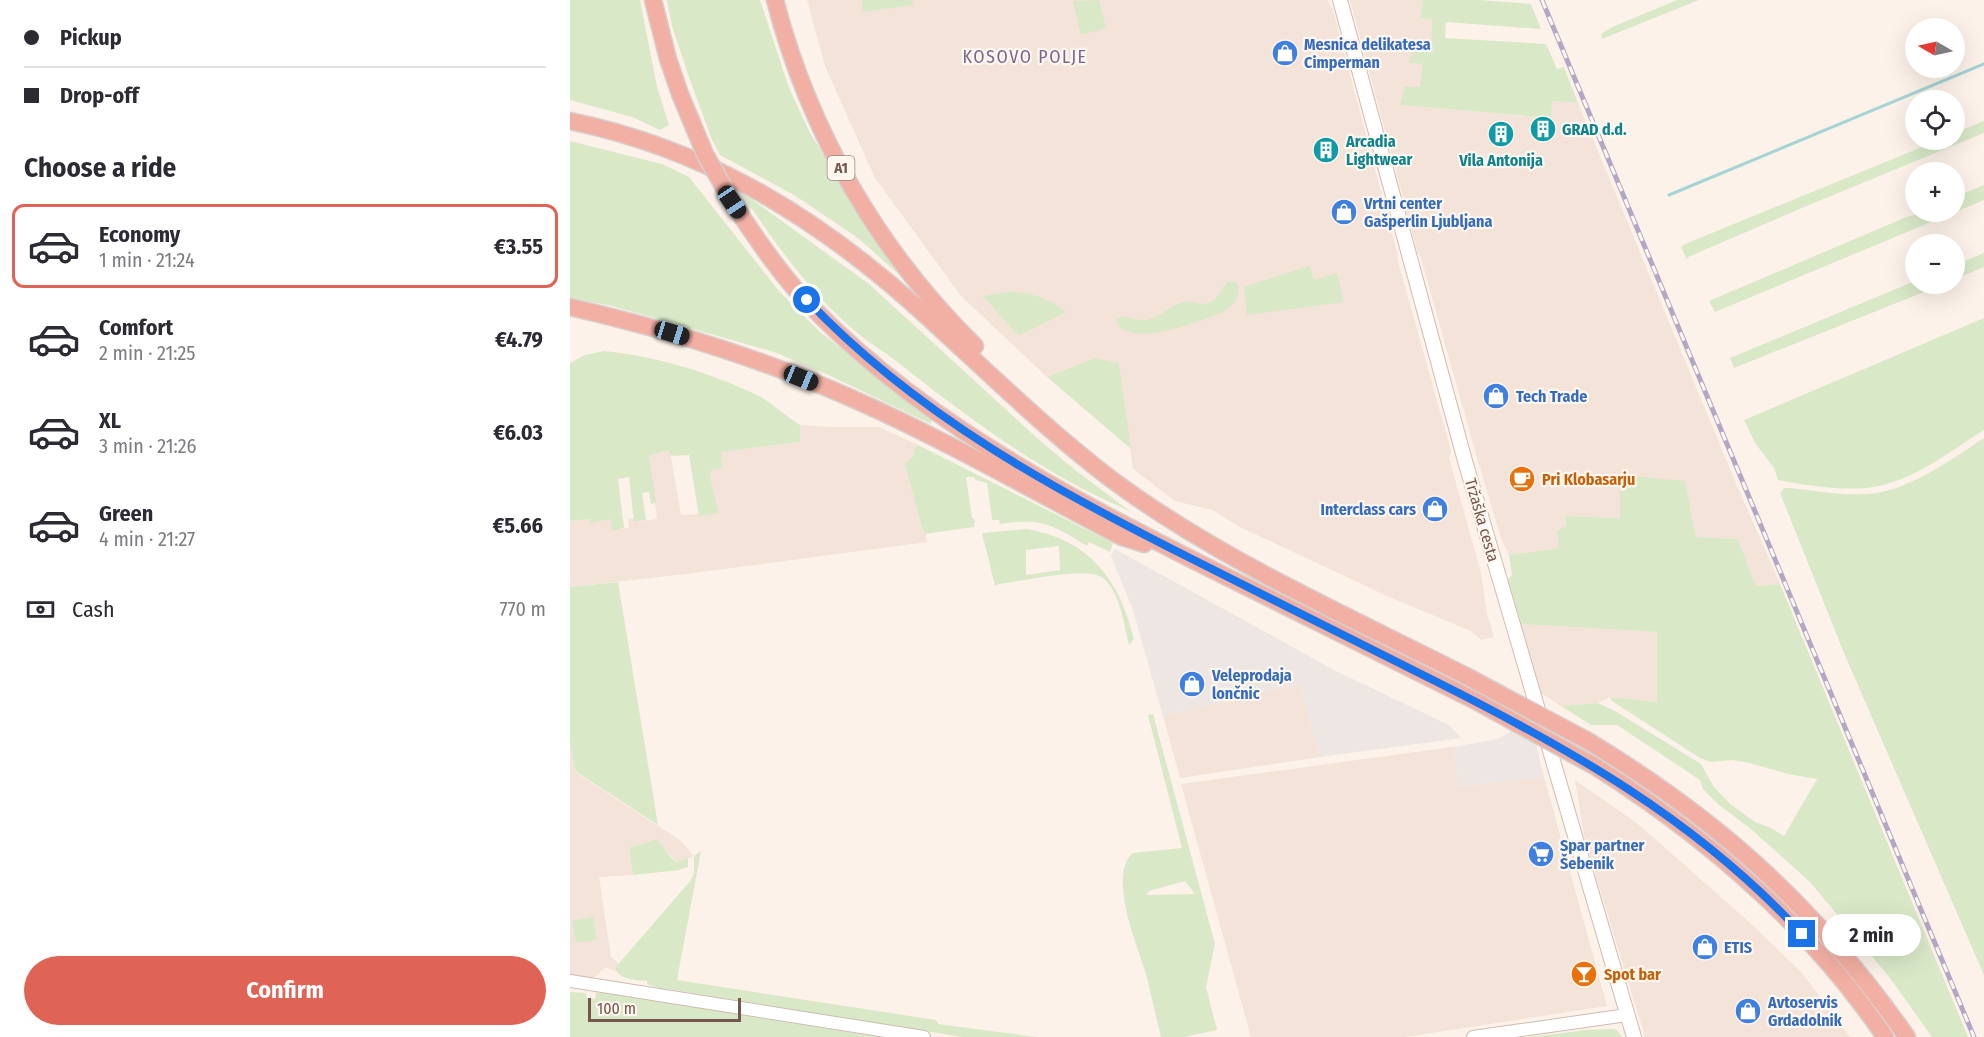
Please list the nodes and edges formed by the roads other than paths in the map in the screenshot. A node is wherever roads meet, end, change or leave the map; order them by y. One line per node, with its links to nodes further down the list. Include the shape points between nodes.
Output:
1 (653, 0): 7 (highway, bridge, via 680,94 705,153 762,248 797,290 836,330 951,422 1083,503)
2 (775, 0): 6 (highway, A1, via 807,99 857,197 904,266 975,347)
3 (1340, 0): 9 (main road, Tržaška cesta, via 1434,351)
4 (570, 122): 6 (highway, via 629,136 698,160 782,204 871,268)
5 (570, 307): 7 (highway, via 672,333 801,378 951,446 1122,537)
6 (1001, 384): 14 (highway, A1, bridge, via 1069,445 1179,525 1259,571 1588,741 1706,820 1764,870 1826,933)
7 (1172, 549): 13 (highway, bridge, via 1474,700 1596,767 1685,828 1754,886 1829,965)
8 (570, 981): 10 (street)
9 (1627, 1015): 11 (street); 12 (main road, Tržaška cesta)
10 (924, 1037)
11 (1473, 1037)
12 (1634, 1037)
13 (1885, 1037)
14 (1907, 1037)

